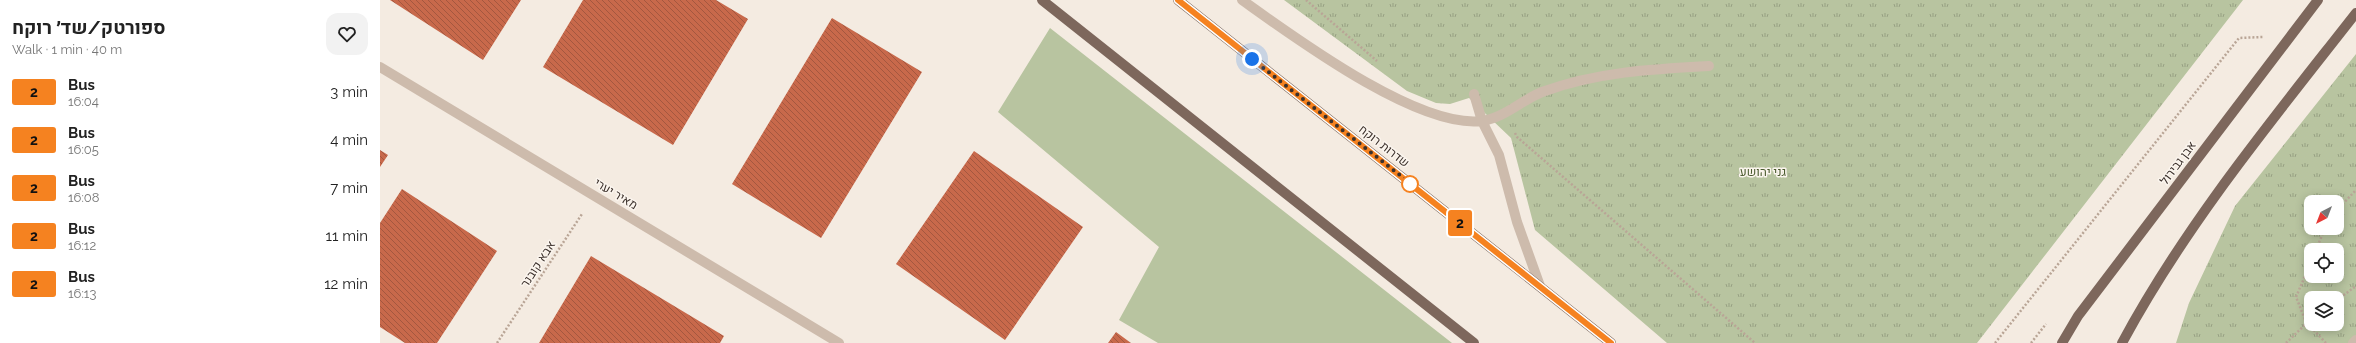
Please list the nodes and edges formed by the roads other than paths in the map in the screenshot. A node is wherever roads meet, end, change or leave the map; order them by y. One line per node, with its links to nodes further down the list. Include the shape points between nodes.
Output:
1 (1042, 0): 13 (main road)
2 (1178, 0): 10 (main road, שדרות רוקח)
3 (1242, 0): 9 (street, via 1320,55 1383,90 1425,111 1467,121)
4 (2318, 0): 15 (main road, אבן גבירול, via 2083,310)
5 (2356, 13): 16 (main road, via 2236,166 2148,293)
6 (1709, 66): 9 (street, via 1617,73 1575,82 1541,93)
7 (380, 67): 12 (street, מאיר יערי)
8 (1474, 94): 9 (street)
9 (1482, 121): 10 (street, via 1498,155 1517,222)
10 (1540, 286): 14 (main road, שדרות רוקח)
11 (2356, 340): 17 (street)
12 (839, 343)
13 (1474, 343)
14 (1611, 343)
15 (2062, 343)
16 (2122, 343)
17 (2353, 343)

